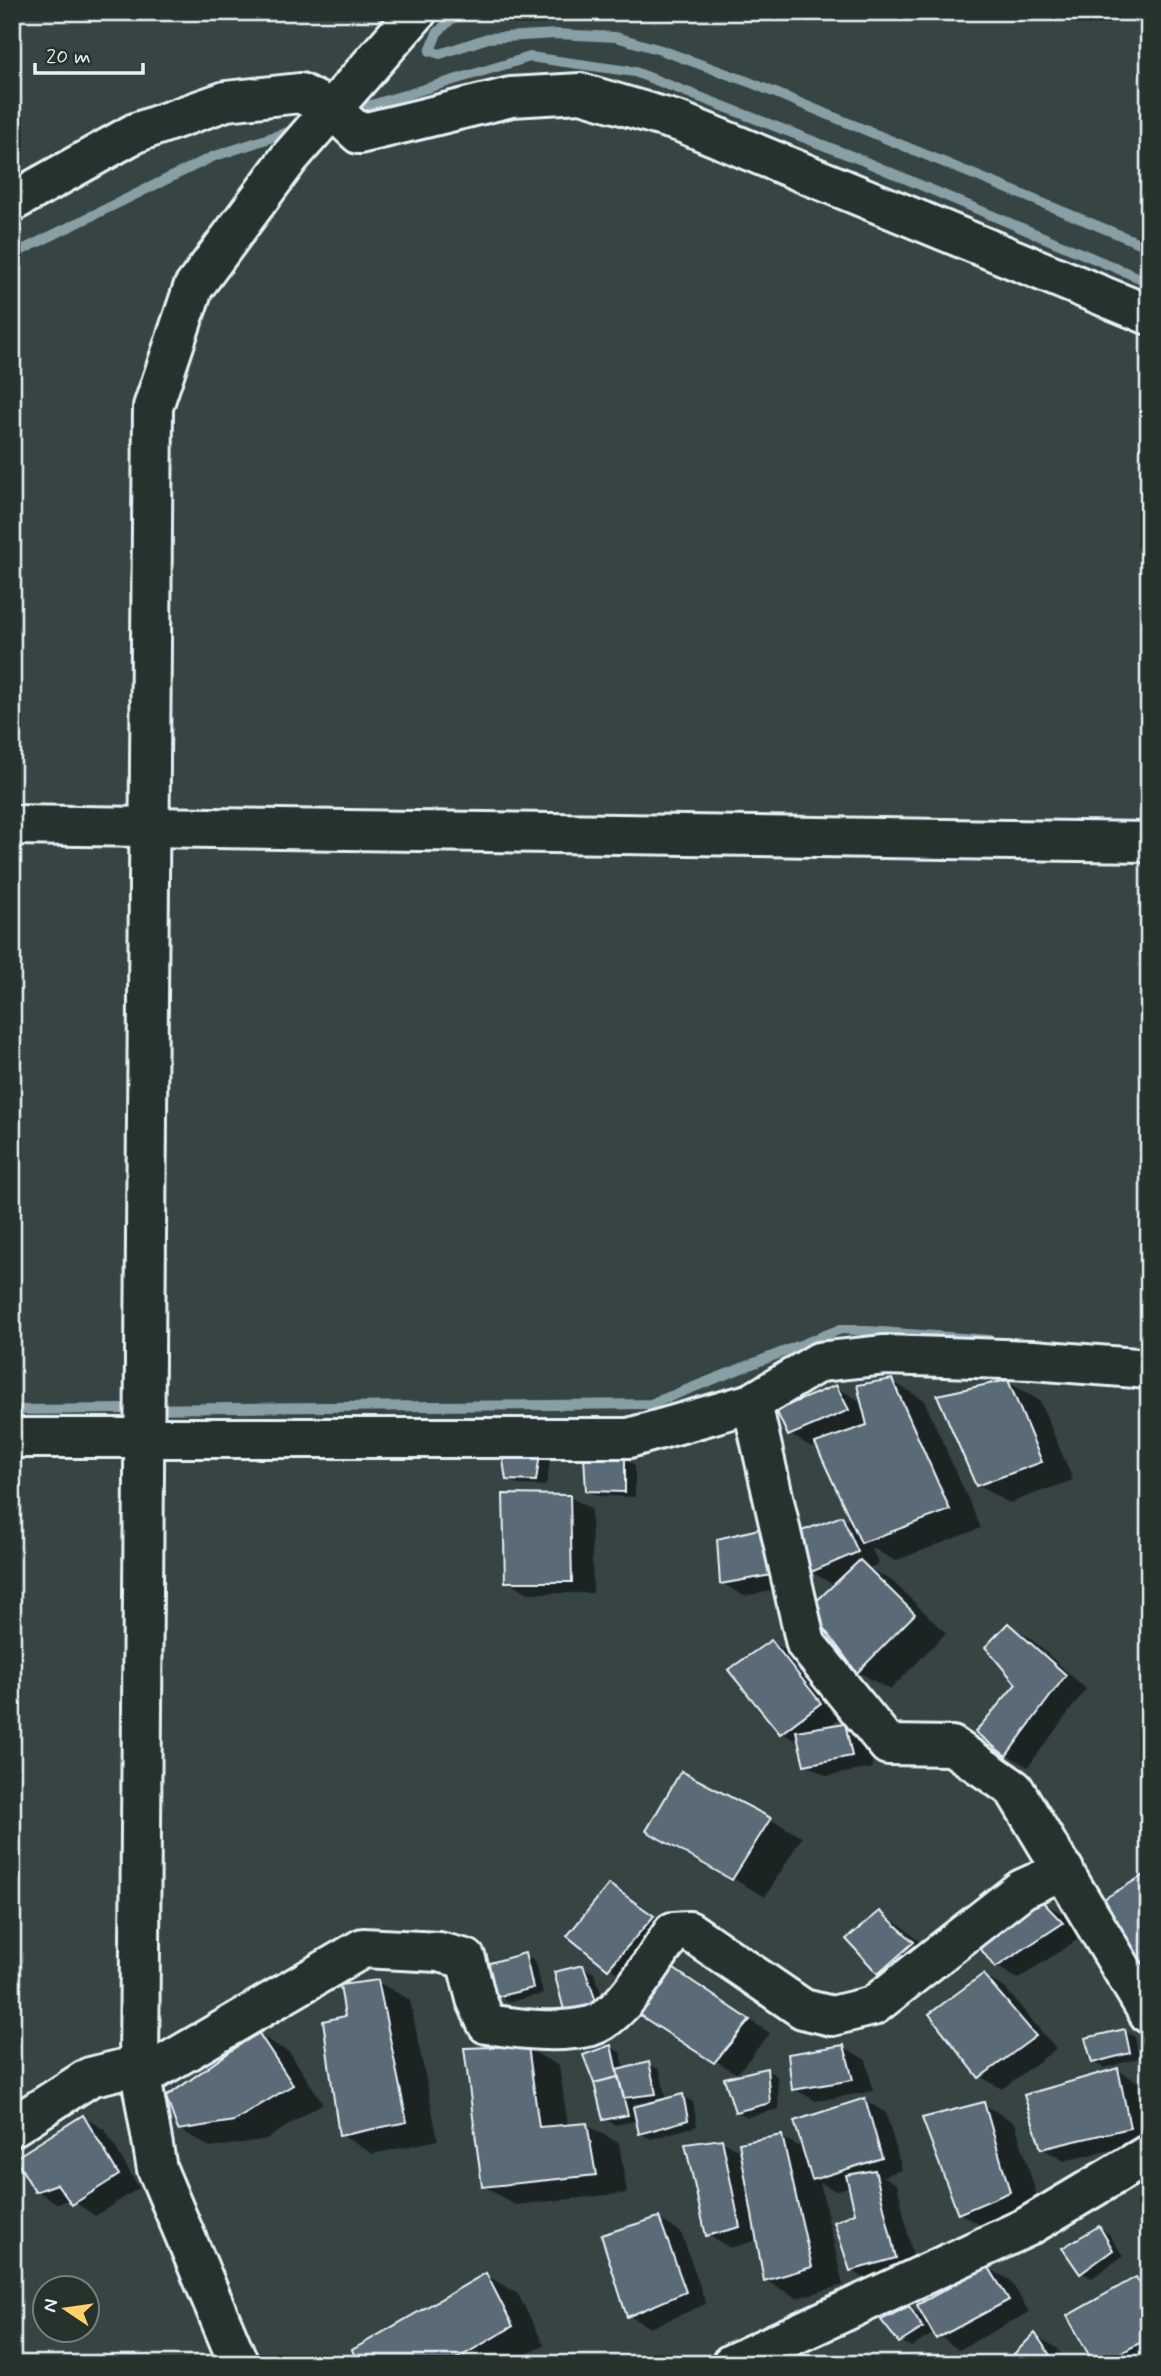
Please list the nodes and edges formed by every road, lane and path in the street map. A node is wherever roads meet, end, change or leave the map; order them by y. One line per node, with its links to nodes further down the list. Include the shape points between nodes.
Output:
1 (417, 12): 2 (street)
2 (332, 110): 3 (street, via 299,93 226,101 135,134); 4 (street, via 359,134 511,97 581,93 680,122); 6 (street, via 290,157 193,288 153,407)
3 (12, 202)
4 (1149, 315)
5 (12, 825): 6 (street)
6 (152, 825): 7 (street); 11 (street)
7 (1149, 842)
8 (1149, 1369): 9 (street, via 885,1354 819,1362)
9 (752, 1403): 11 (street, via 629,1438); 12 (street, via 806,1644 888,1745 952,1746 1014,1789)
10 (12, 1438): 11 (street)
11 (146, 1440): 14 (street)
12 (1064, 1870): 13 (street); 14 (street, via 1022,1889 873,2006 832,2016 803,2010 689,1931 673,1933 627,1999 593,2026 529,2031 487,2024 466,1959 439,1952 363,1948)
13 (1149, 2014)
14 (140, 2071): 15 (street, via 90,2077); 17 (street, via 157,2169)
15 (12, 2127)
16 (1149, 2154): 18 (street, via 1027,2227)
17 (239, 2364)
18 (731, 2364)

